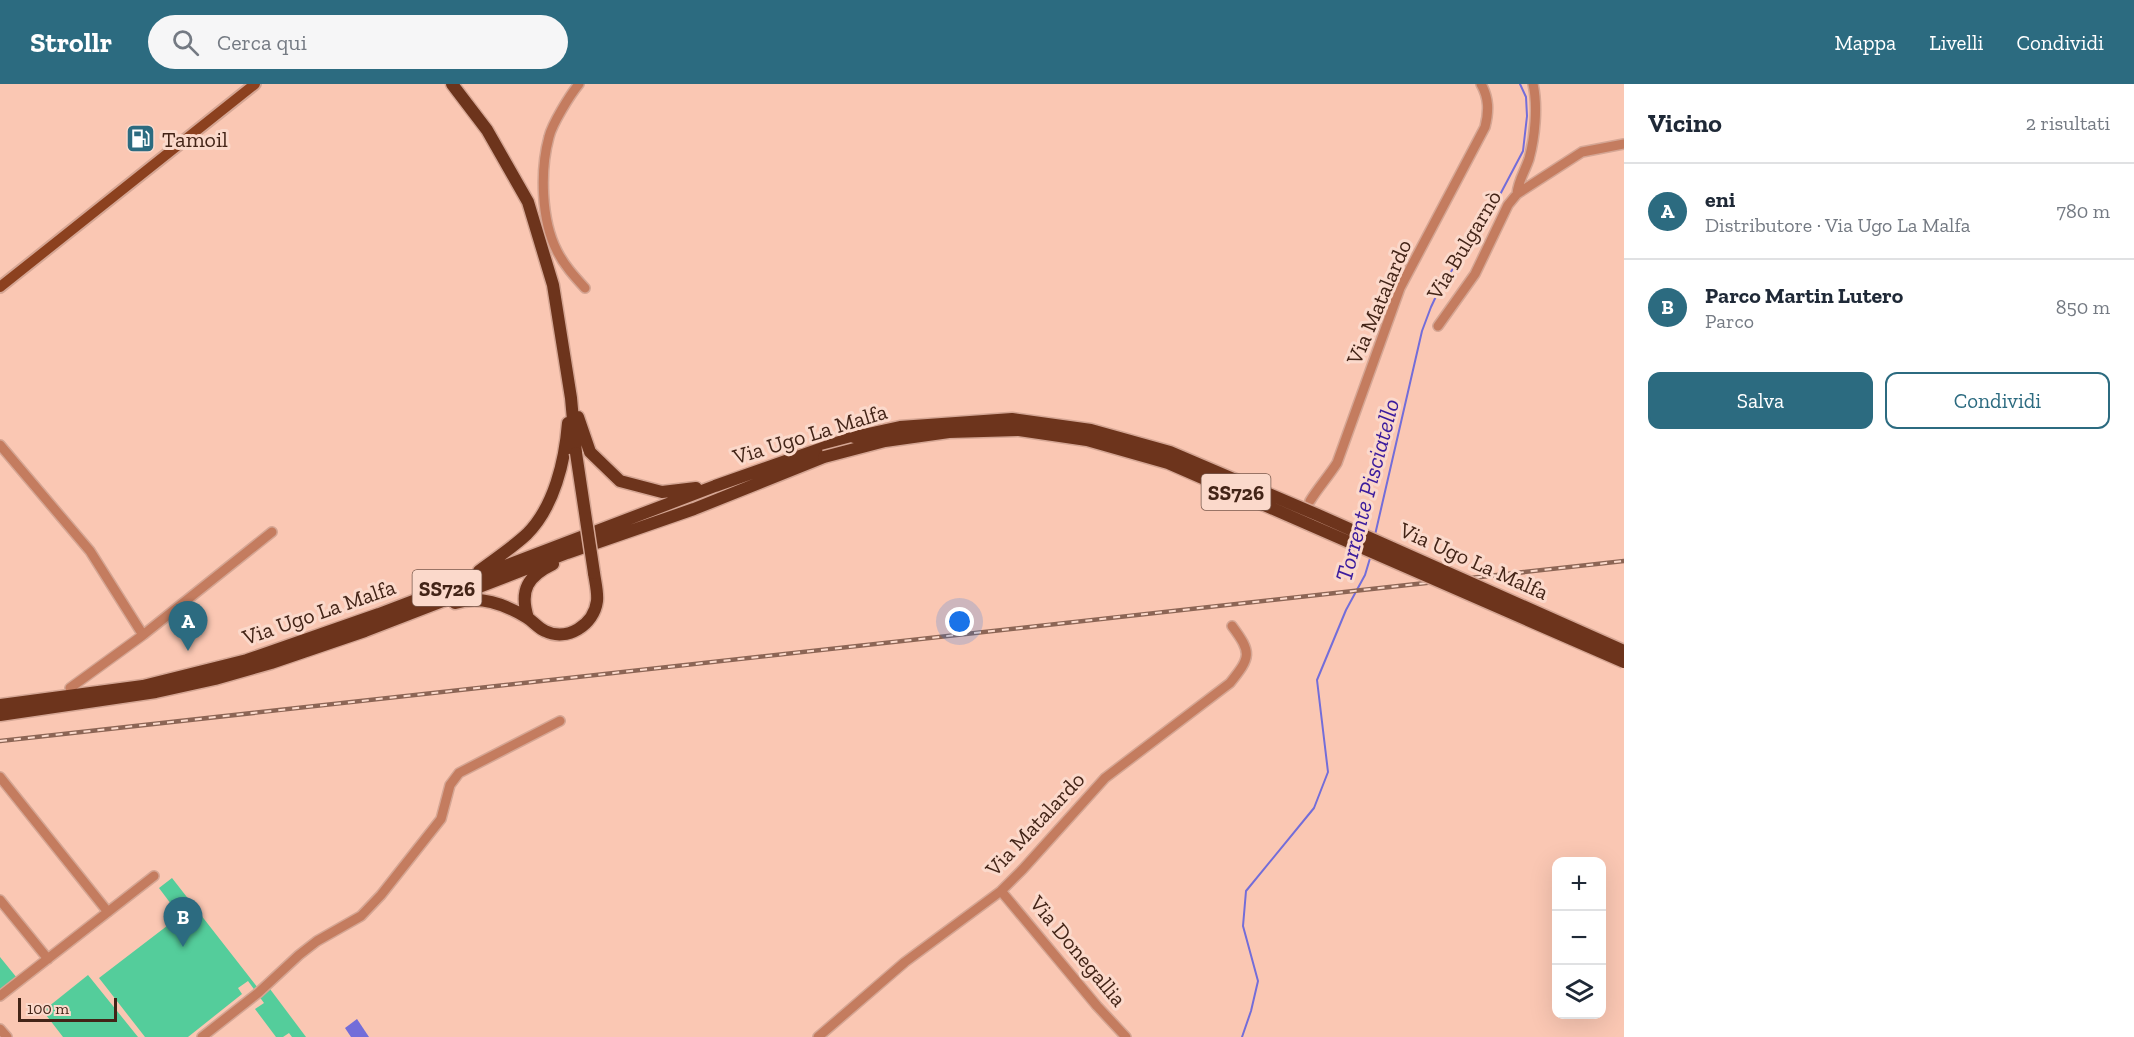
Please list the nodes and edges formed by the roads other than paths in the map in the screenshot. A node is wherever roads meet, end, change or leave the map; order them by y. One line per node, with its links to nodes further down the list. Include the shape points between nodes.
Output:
1 (255, 84): 8 (main road)
2 (452, 84): 11 (highway, via 488,130 528,202 553,285)
3 (579, 84): 9 (street, via 549,134 543,176 549,232 557,252)
4 (1481, 84): 14 (street, Via Matalardo, via 1488,103 1485,127 1400,288 1337,463)
5 (1533, 84): 7 (street, via 1532,140)
6 (1624, 144): 7 (street, Via Bulgarnò, via 1582,152)
7 (1517, 194): 10 (street, Via Bulgarnò, via 1475,274)
8 (0, 287)
9 (585, 288)
10 (1438, 326)
11 (571, 398): 13 (highway, via 590,452 620,481 662,492); 17 (highway, via 560,472 546,508 528,533); 18 (highway, bridge, via 597,601 591,618 576,631 561,636 544,631)
12 (0, 445): 21 (street, via 90,551)
13 (715, 486): 17 (highway, Via Ugo La Malfa / SS726); 22 (highway, Via Ugo La Malfa / SS726, bridge, via 854,437 900,427 1012,419 1091,430 1170,452)
14 (1310, 501)
15 (272, 532): 21 (street)
16 (567, 553): 18 (highway, via 530,579 524,607); 20 (highway, Via Ugo La Malfa / SS726); 23 (highway, Via Ugo La Malfa / SS726, bridge, via 694,509 824,457 885,441 949,432 1019,430 1087,440 1168,463)
17 (464, 582): 25 (highway, Via Ugo La Malfa / SS726, via 247,660 143,686)
18 (528, 618): 20 (highway, via 495,602 468,599 385,628)
19 (1232, 626): 30 (street, Via Matalardo, via 1248,653 1245,665 1230,683 1105,778)
20 (365, 630): 26 (highway, Via Ugo La Malfa / SS726, via 215,680)
21 (143, 635): 24 (street)
22 (1624, 651)
23 (1624, 662)
24 (70, 688)
25 (0, 705)
26 (0, 715)
27 (560, 721): 37 (street, via 459,773 450,785 441,819 381,896 361,915 299,955)
28 (0, 777): 32 (street)
29 (154, 876): 32 (street)
30 (1001, 891): 38 (street, Via Matalardo, via 905,962); 39 (street, Via Donegallia)
31 (0, 900): 33 (street)
32 (108, 912): 33 (street)
33 (48, 959): 34 (street)
34 (0, 996)
35 (0, 1029): 36 (street)
36 (7, 1037)
37 (202, 1037)
38 (818, 1037)
39 (1126, 1037)

